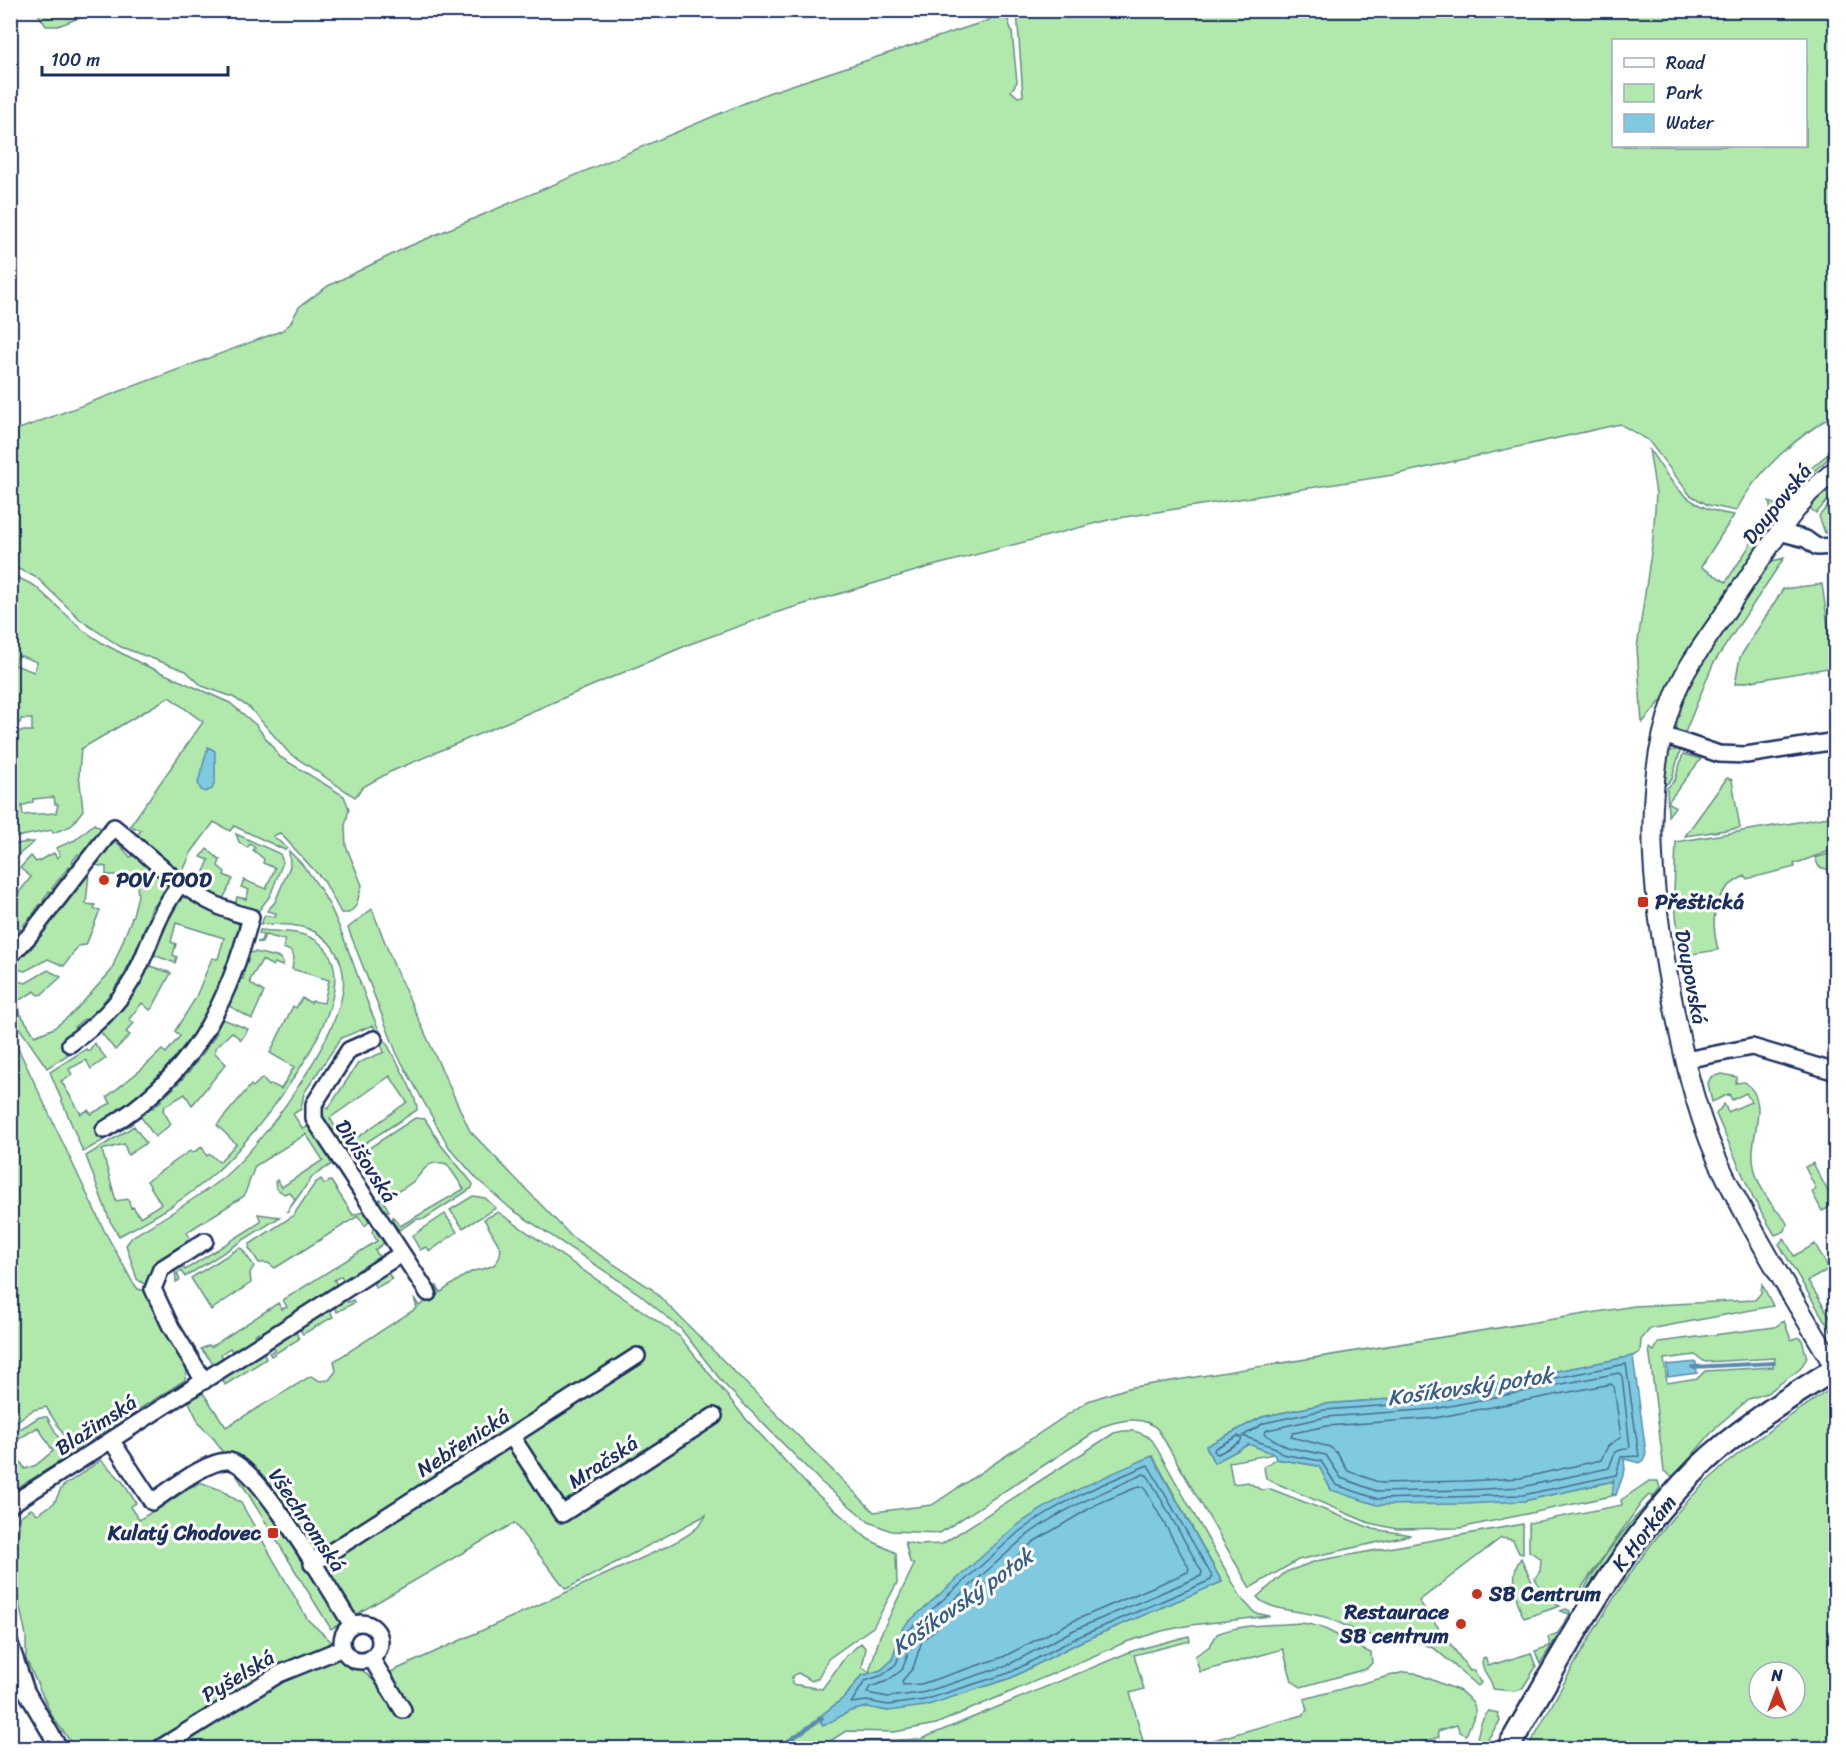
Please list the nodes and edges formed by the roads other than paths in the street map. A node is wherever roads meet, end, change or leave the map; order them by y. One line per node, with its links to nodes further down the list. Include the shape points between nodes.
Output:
1 (1836, 469): 2 (street, Doupovská, via 1809,493)
2 (1779, 532): 3 (street, via 1806,539 1817,547); 4 (street, Doupovská, via 1690,664 1673,699)
3 (1836, 546)
4 (1663, 735): 5 (street, via 1719,754 1746,755); 10 (street, Doupovská, via 1654,801 1657,919)
5 (1836, 741)
6 (180, 885): 7 (street, via 114,827); 9 (street, via 159,914 143,957 123,994 100,1021); 12 (street, via 219,906 251,917 230,984 192,1054 150,1099)
7 (10, 956)
8 (374, 1039): 14 (street, Divišovská, via 349,1050 312,1111)
9 (70, 1044)
10 (1684, 1060): 11 (street, via 1752,1047); 17 (street, Doupovská, via 1725,1177)
11 (1836, 1072)
12 (104, 1130)
13 (205, 1241): 18 (street, via 161,1269 153,1289)
14 (401, 1254): 15 (street, Divišovská); 18 (street)
15 (428, 1293)
16 (637, 1356): 20 (street, Nebřenická)
17 (1835, 1368): 31 (main road, K Horkám, via 1712,1456 1658,1512 1613,1573)
18 (204, 1381): 21 (street, Blažimská)
19 (714, 1416): 20 (street, Mračská, via 562,1514)
20 (512, 1437): 23 (street, Nebřenická)
21 (111, 1440): 22 (street, Blažimská); 23 (street, Všechromská, via 152,1502 208,1466 228,1461 238,1464 263,1488)
22 (10, 1505)
23 (312, 1564): 24 (street, Všechromská)
24 (352, 1625): 26 (street, via 342,1638); 27 (street, via 362,1623 375,1631 379,1645)
25 (10, 1644): 29 (street, via 26,1691)
26 (343, 1648): 27 (street, via 357,1660); 30 (street, Pyšelská, via 279,1674)
27 (371, 1658): 28 (street)
28 (403, 1710)
29 (59, 1749)
30 (160, 1749)
31 (1508, 1749)

